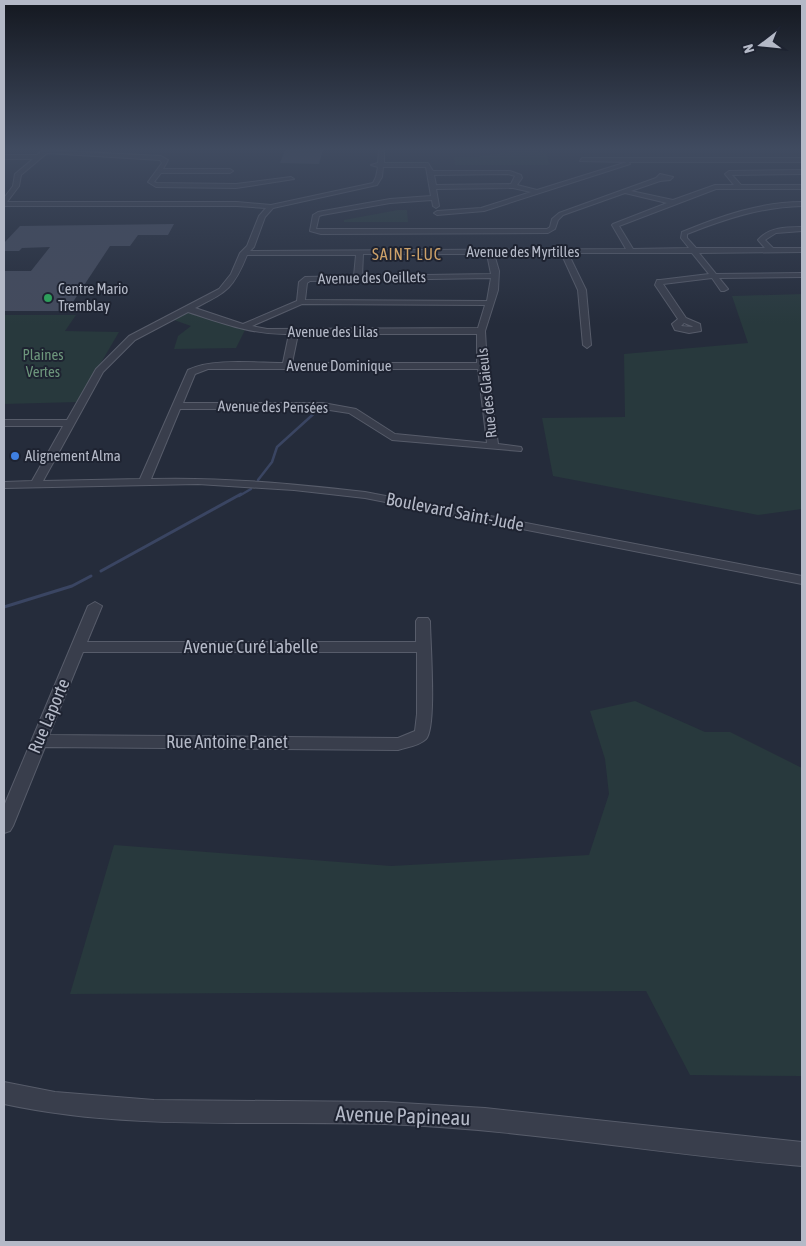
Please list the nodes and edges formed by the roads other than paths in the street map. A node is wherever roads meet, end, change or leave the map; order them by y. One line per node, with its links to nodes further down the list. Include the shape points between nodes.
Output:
1 (265, 208): 10 (street)
2 (266, 208): 14 (street, via 250,247)
3 (348, 208): 13 (street, via 316,215 312,230)
4 (436, 208): 9 (street)
5 (486, 208): 9 (street, via 474,212)
6 (577, 208): 12 (street, via 561,214 548,231)
7 (658, 208): 17 (street, via 616,225)
8 (760, 208): 18 (street, via 739,212 684,233)
9 (437, 213): 12 (street)
10 (252, 216)
11 (802, 229): 15 (street, via 780,230 765,235 761,240)
12 (440, 232): 13 (street)
13 (410, 242): 19 (street, Avenue des Myrtilles); 21 (street, Avenue des Myrtilles)
14 (242, 250): 21 (street, Avenue des Myrtilles); 29 (street, via 235,275 222,291)
15 (771, 250): 16 (street, Avenue des Myrtilles); 18 (street, Avenue des Myrtilles)
16 (802, 250)
17 (631, 251): 18 (street, Avenue des Myrtilles); 20 (street, Avenue des Myrtilles)
18 (694, 251): 24 (street)
19 (490, 252): 20 (street, Avenue des Myrtilles); 23 (street, Rue des Glaieuls)
20 (564, 252): 34 (street, via 582,290)
21 (360, 253): 25 (street)
22 (802, 275): 24 (street)
23 (495, 276): 25 (street, Avenue des Oeillets); 28 (street, Rue des Glaieuls)
24 (713, 276): 26 (street); 30 (street, via 660,282)
25 (358, 278): 27 (street, Avenue des Oeillets, via 308,279 304,282)
26 (724, 289)
27 (301, 302): 28 (street); 31 (street, Avenue des Oeillets)
28 (490, 303): 32 (street, Rue des Glaieuls)
29 (188, 309): 31 (street, Avenue des Lilas); 39 (street, via 132,338 99,371)
30 (683, 320)
31 (243, 326): 33 (street, Avenue des Lilas, via 267,332)
32 (481, 331): 33 (street, Avenue des Lilas); 36 (street, Rue des Glaieuls)
33 (294, 332): 35 (street)
34 (588, 345)
35 (287, 366): 36 (street, Avenue Dominique); 37 (street, Avenue Dominique, via 196,368 191,372)
36 (482, 366): 40 (street, Rue des Glaieuls)
37 (177, 406): 40 (street, Avenue des Pensées, via 340,408 392,437); 43 (street)
38 (4, 423): 39 (street)
39 (70, 423): 44 (street)
40 (493, 446): 41 (street)
41 (517, 449)
42 (4, 478): 44 (street, Boulevard Saint-Jude)
43 (145, 480): 44 (street, Boulevard Saint-Jude); 46 (street, Boulevard Saint-Jude, via 208,481 366,495)
44 (38, 481): 45 (street, Boulevard Saint-Jude)
45 (4, 484)
46 (802, 580)
47 (96, 606): 50 (street, Rue Laporte)
48 (423, 622): 49 (street)
49 (424, 646): 50 (street, Avenue Curé Labelle); 51 (street, Rue Antoine Panet, via 425,714 422,734 398,744)
50 (78, 647): 51 (street, Rue Laporte)
51 (39, 741): 52 (street, Rue Laporte)
52 (4, 826)
53 (4, 1093): 54 (street, Avenue Papineau, via 55,1103 154,1111 385,1113 485,1119)
54 (802, 1154)

